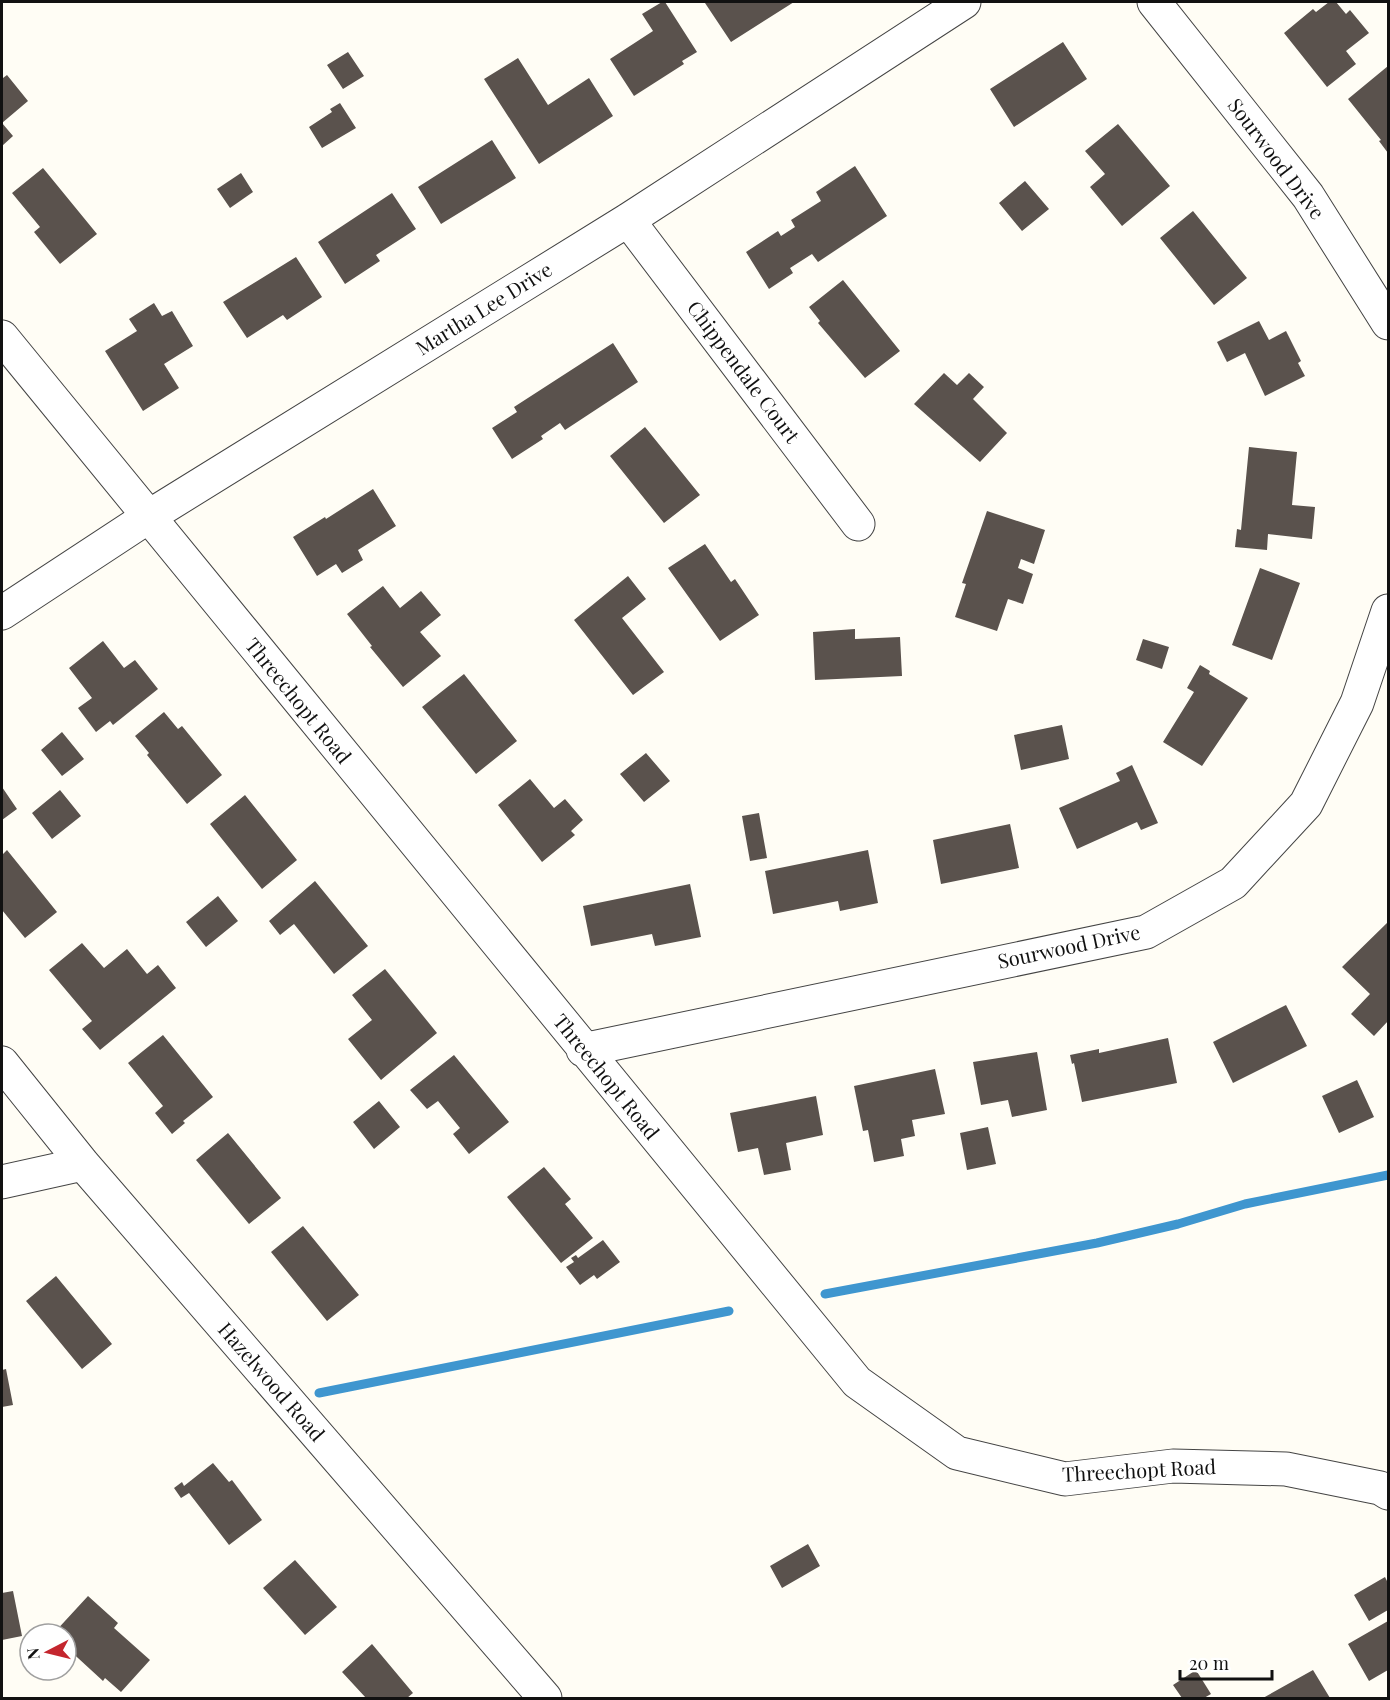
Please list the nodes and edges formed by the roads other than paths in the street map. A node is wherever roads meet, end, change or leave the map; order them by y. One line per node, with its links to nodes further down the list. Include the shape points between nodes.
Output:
1 (964, 2): 3 (street, Martha Lee Drive)
2 (1154, 2): 4 (street, Sourwood Drive, via 1308,196)
3 (628, 220): 6 (street, Martha Lee Drive); 7 (street, Chippendale Court)
4 (1389, 323)
5 (2, 337): 6 (street, Threechopt Road)
6 (148, 517): 9 (street, Martha Lee Drive); 10 (street, Threechopt Road)
7 (858, 524)
8 (1389, 610): 10 (street, Sourwood Drive, via 1357,703 1306,804 1233,883 1146,932)
9 (2, 613)
10 (584, 1050): 14 (street, Threechopt Road, via 857,1382 957,1453 1065,1479 1173,1466 1286,1469)
11 (2, 1063): 12 (street, Hazelwood Road)
12 (83, 1164): 13 (street); 15 (street, Hazelwood Road)
13 (2, 1182)
14 (1389, 1493)
15 (544, 1698)

